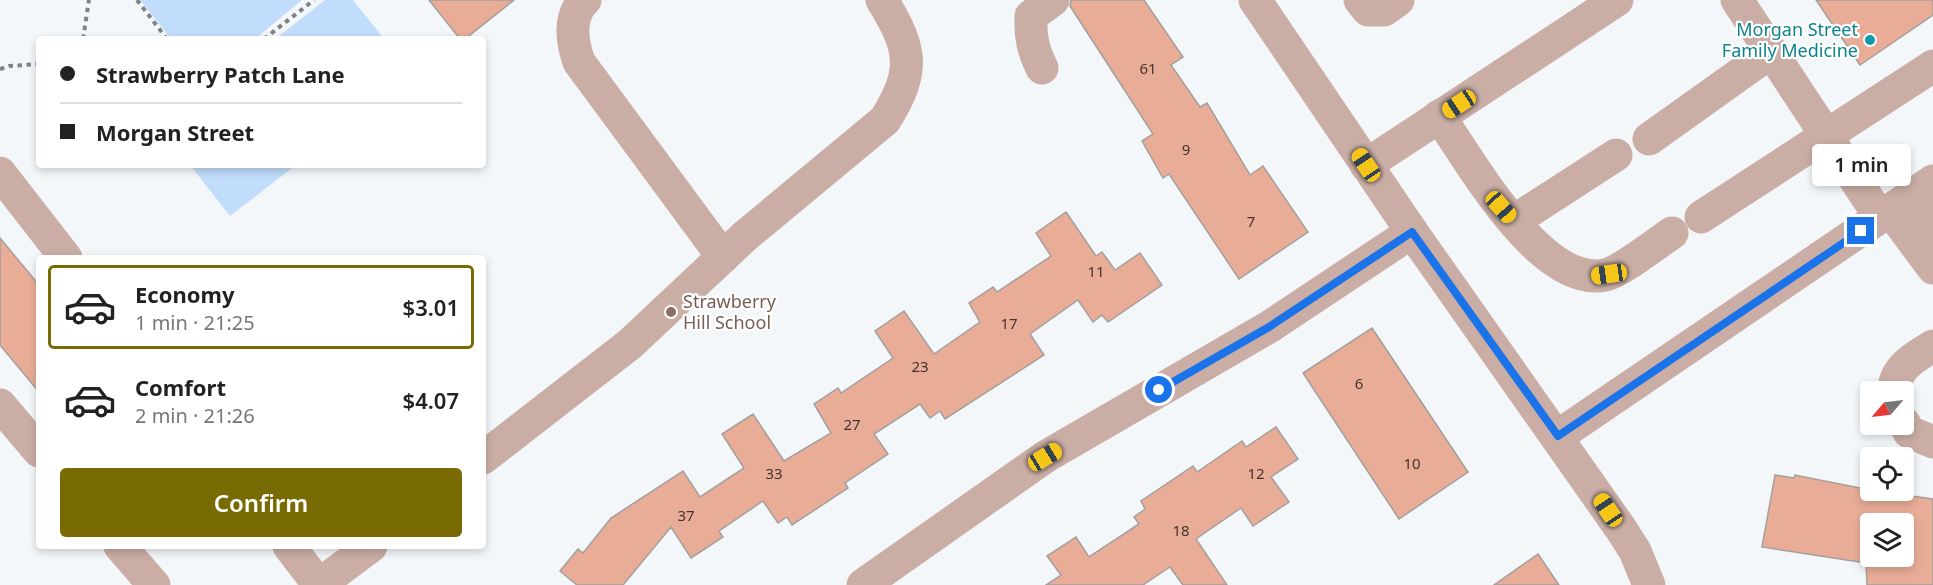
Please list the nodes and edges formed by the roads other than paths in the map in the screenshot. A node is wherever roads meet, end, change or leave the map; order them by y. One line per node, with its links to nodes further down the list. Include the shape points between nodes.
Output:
1 (585, 0): 25 (street, via 578,7 573,24 573,45 579,62)
2 (882, 0): 25 (street, via 898,26 909,61 901,96 885,120 845,157)
3 (1053, 0): 11 (street, via 1031,15 1033,49)
4 (1255, 0): 16 (street)
5 (1360, 0): 6 (street, via 1368,10 1384,10)
6 (1398, 0)
7 (1617, 0): 12 (street)
8 (1737, 0): 9 (street)
9 (1771, 52): 13 (street); 14 (street)
10 (1933, 66): 13 (street)
11 (1042, 68)
12 (1439, 116): 16 (street); 20 (street)
13 (1827, 137): 18 (street); 19 (street)
14 (1649, 139)
15 (1616, 155): 20 (street)
16 (1366, 165): 22 (street)
17 (0, 173): 24 (street)
18 (1904, 201): 21 (street); 26 (street); 31 (street)
19 (1701, 217)
20 (1514, 220): 23 (street, via 1549,258 1590,277 1609,274)
21 (1933, 224)
22 (1412, 232): 31 (street); 40 (street, via 1269,327 1045,457)
23 (1672, 233)
24 (64, 255)
25 (723, 257): 34 (street, via 630,344)
26 (1933, 268)
27 (1933, 346): 28 (street, via 1911,358)
28 (1894, 381)
29 (0, 405): 33 (street)
30 (1914, 434): 32 (street)
31 (1558, 436): 41 (street, via 1635,551)
32 (1933, 442)
33 (36, 447)
34 (486, 456)
35 (123, 549): 38 (street)
36 (291, 549): 39 (street)
37 (367, 549): 39 (street)
38 (154, 585)
39 (319, 585)
40 (863, 585)
41 (1649, 585)

